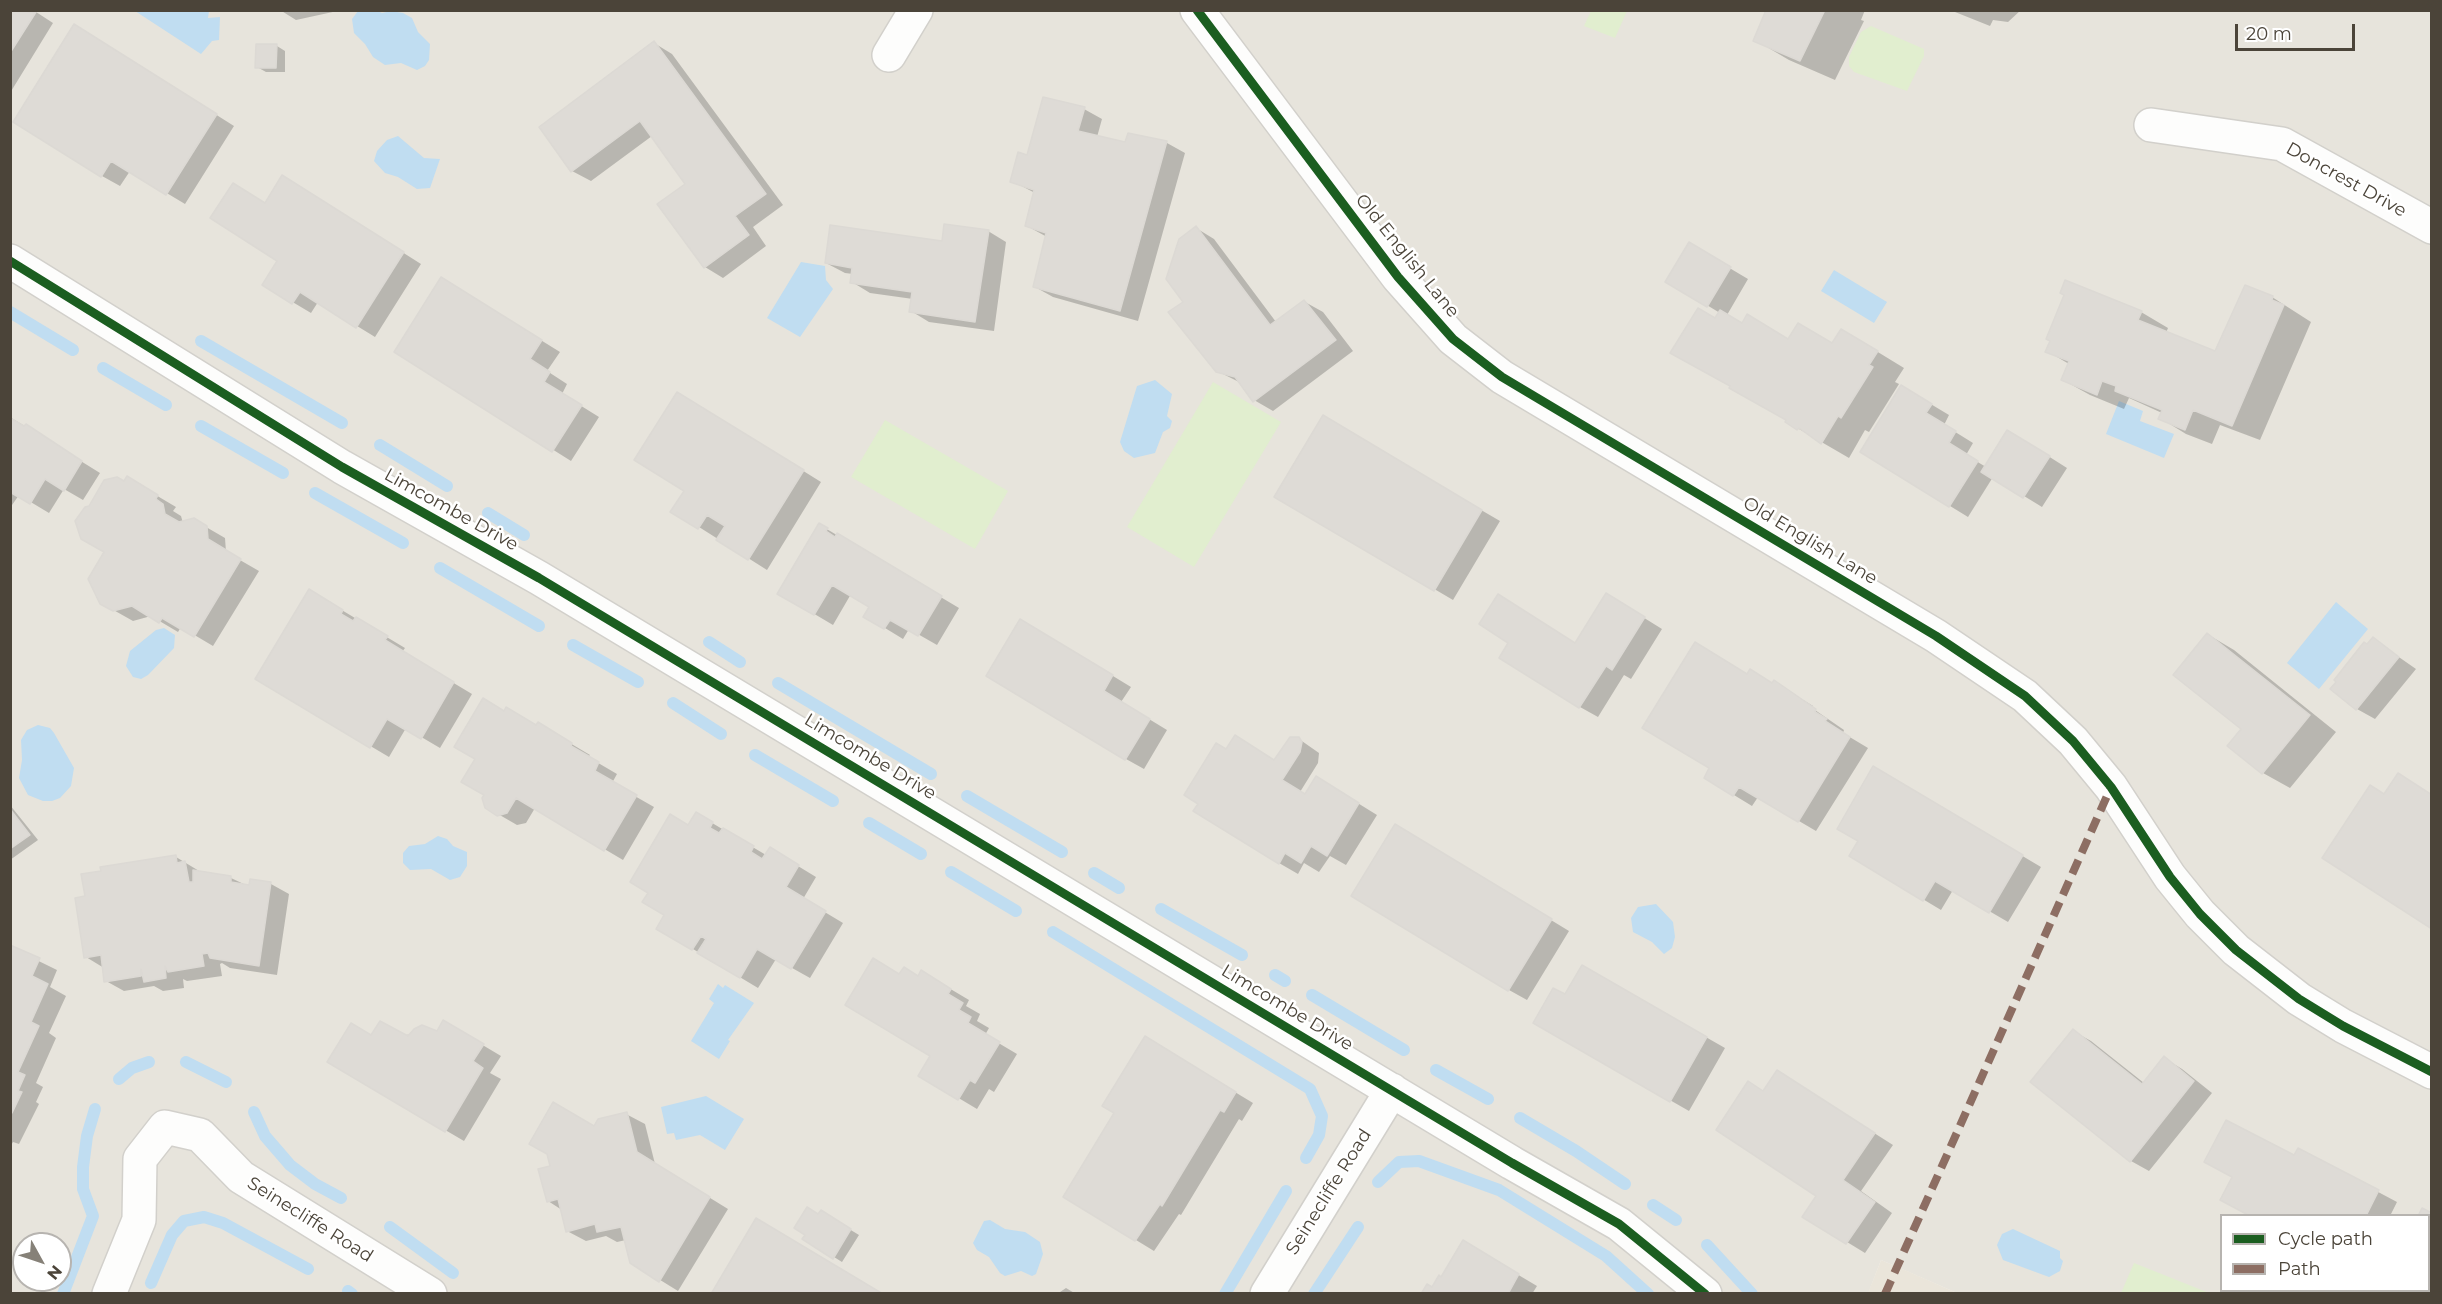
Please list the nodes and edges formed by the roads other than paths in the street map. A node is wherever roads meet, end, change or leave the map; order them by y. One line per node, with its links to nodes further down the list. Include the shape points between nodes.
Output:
1 (916, 10): 3 (street)
2 (1197, 10): 7 (street, Old English Lane, via 1398,277 1453,339 1502,377 1936,636 2025,696 2073,741 2110,786 2170,878 2236,950 2299,999)
3 (889, 54)
4 (2151, 125): 5 (street, Doncrest Drive, via 2282,144)
5 (2432, 227)
6 (10, 261): 8 (street, Limcombe Drive, via 342,467 539,578)
7 (2432, 1072)
8 (1392, 1090): 11 (street, Seinecliffe Road); 12 (street, Limcombe Drive, via 1619,1224)
9 (109, 1293): 10 (street, Seinecliffe Road, via 139,1220 140,1158 165,1127 200,1135 241,1178)
10 (430, 1293)
11 (1267, 1293)
12 (1705, 1293)

